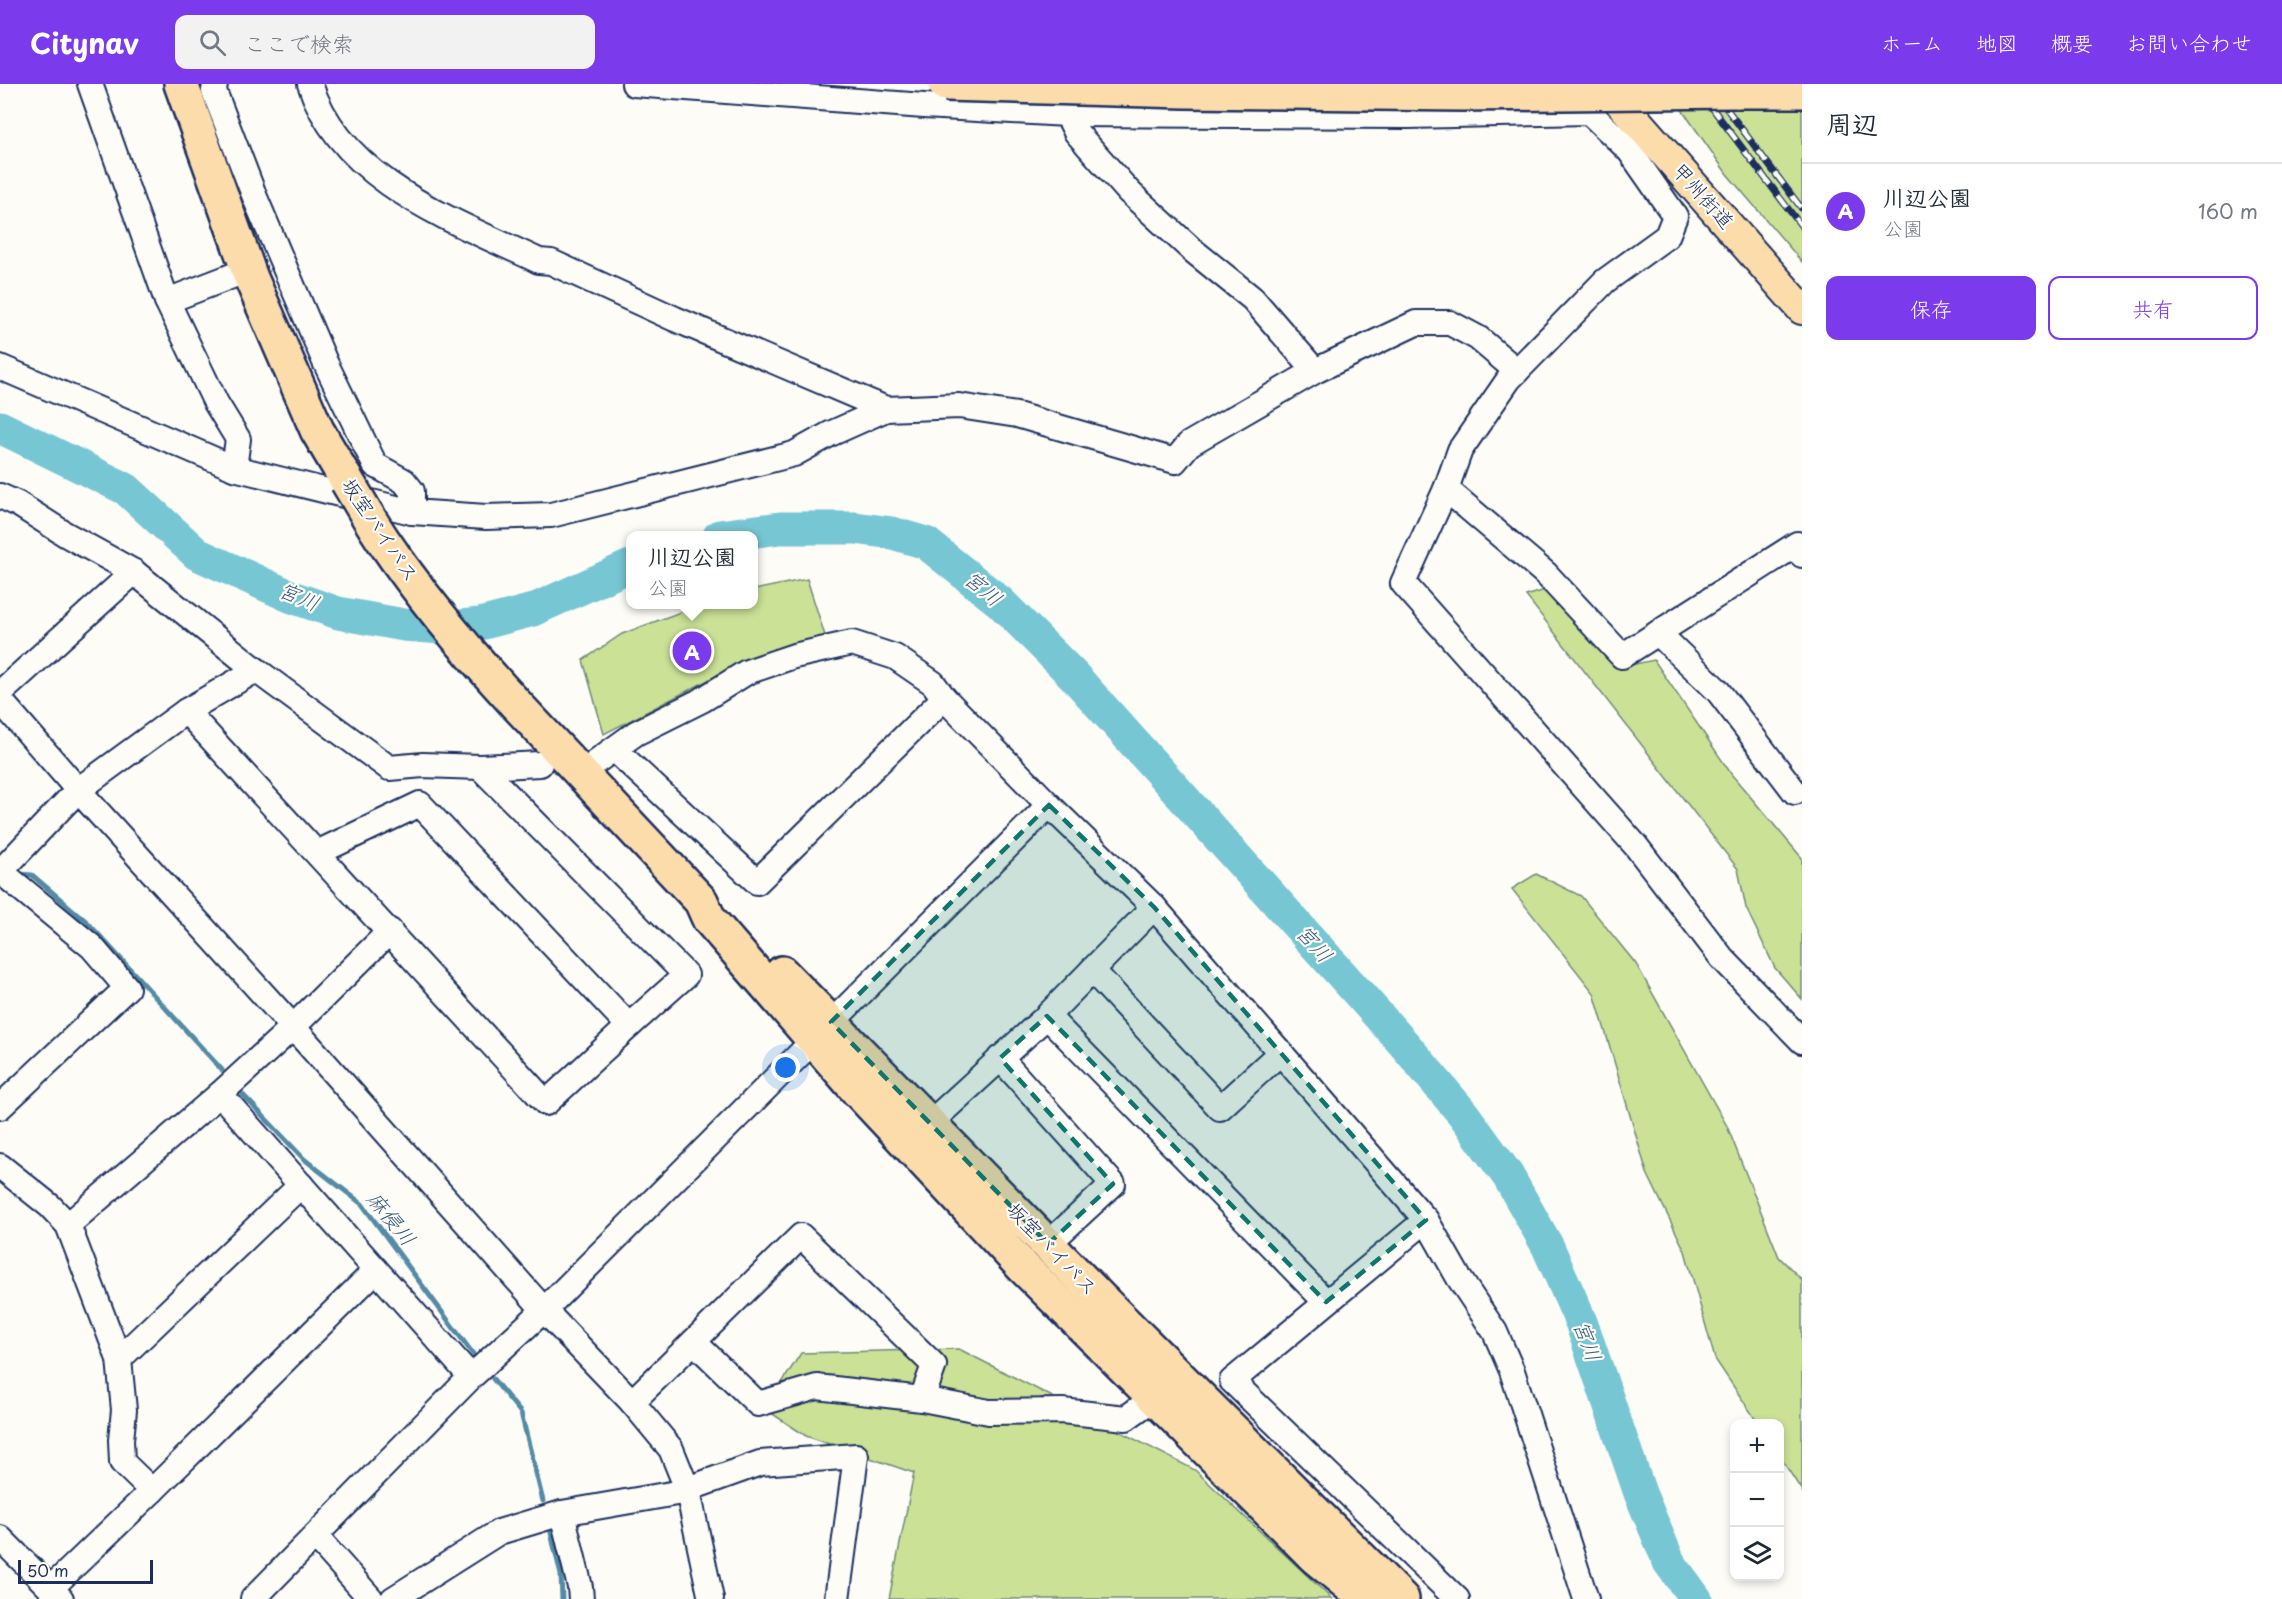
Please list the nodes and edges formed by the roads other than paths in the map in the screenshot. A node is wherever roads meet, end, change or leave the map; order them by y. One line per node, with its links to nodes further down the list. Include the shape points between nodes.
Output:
1 (90, 84): 12 (street)
2 (181, 84): 45 (highway, 坂室バイパス, bridge, via 251,278 317,430 383,540 471,655 701,901 718,909)
3 (215, 84): 21 (street, via 214,91 273,260 375,465 404,481 412,491)
4 (310, 84): 17 (street, via 316,101 341,138 366,165 403,194 539,261 551,262)
5 (634, 84): 7 (street)
6 (1604, 84): 10 (main road, 甲州街道)
7 (931, 91): 8 (highway, bridge); 9 (street)
8 (1802, 91)
9 (1067, 114): 10 (street, via 1408,116 1589,112); 15 (street, via 1076,132 1130,192 1253,299)
10 (1639, 143): 13 (main road, 甲州街道, via 1689,178); 16 (street, via 1675,216 1667,236 1605,281)
11 (232, 276): 12 (street)
12 (166, 302): 18 (street, via 238,439)
13 (1802, 309)
14 (0, 367): 18 (street)
15 (1314, 371): 16 (street, via 1416,323 1450,323 1478,338); 17 (street, via 1189,444 1175,460 1017,415 959,406)
16 (1517, 371): 19 (street, via 1460,450)
17 (886, 409): 21 (street, via 794,454 566,511 486,517)
18 (234, 468): 21 (street)
19 (1446, 489): 24 (street, via 1546,574 1622,656); 46 (street, via 1402,583 1636,846 1722,958)
20 (0, 496): 23 (street)
21 (412, 512)
22 (1802, 555): 24 (street, via 1797,544)
23 (134, 572): 25 (street); 26 (street)
24 (1658, 633): 34 (street, via 1719,691)
25 (256, 670): 29 (street); 31 (street, via 389,768)
26 (0, 693)
27 (944, 698): 27 (street, via 757,882 606,755 636,733 747,672 852,642 895,657 933,683); 36 (street)
28 (0, 700): 33 (street)
29 (186, 711): 33 (street); 37 (street)
30 (540, 764): 32 (street)
31 (423, 765): 32 (street); 35 (street)
32 (480, 767): 43 (street, via 686,975)
33 (78, 790): 38 (street); 44 (street)
34 (1795, 792)
35 (420, 804): 37 (street); 43 (street)
36 (1049, 805): 39 (street); 45 (street)
37 (317, 853): 40 (street)
38 (0, 872): 50 (street, via 92,947 127,988)
39 (1154, 907): 41 (street); 47 (street)
40 (390, 931): 43 (street, via 546,1103); 44 (street)
41 (1092, 970): 42 (street); 47 (street, via 1220,1108)
42 (1047, 1016): 48 (street); 58 (street)
43 (629, 1026)
44 (293, 1027): 49 (street); 59 (street)
45 (822, 1030): 56 (highway, 坂室バイパス); 59 (street); 63 (highway, 坂室バイパス, via 857,1090 1023,1267)
46 (1802, 1041)
47 (1281, 1052): 54 (street)
48 (1000, 1058): 51 (street); 56 (street, via 1113,1184)
49 (220, 1094): 53 (street); 55 (street)
50 (0, 1107)
51 (942, 1112)
52 (0, 1166): 55 (street)
53 (301, 1185): 57 (street); 61 (street)
54 (1426, 1220): 58 (street); 81 (street, via 1495,1332 1512,1371)
55 (68, 1225): 61 (street)
56 (1048, 1244): 79 (highway, 坂室バイパス)
57 (376, 1270): 62 (street); 66 (street)
58 (1326, 1302): 80 (street, via 1232,1381)
59 (544, 1310): 62 (street); 65 (street)
60 (694, 1342): 64 (street, via 758,1404 817,1387); 64 (street, via 801,1236 934,1365); 65 (street)
61 (118, 1359): 66 (street, via 124,1410 122,1462)
62 (471, 1377): 69 (street)
63 (1154, 1398): 64 (street, via 1126,1418 1062,1411 989,1412); 78 (highway, 坂室バイパス, via 1316,1558)
64 (922, 1399)
65 (632, 1402): 67 (street, via 671,1449)
66 (152, 1491): 71 (street)
67 (688, 1491): 68 (street); 76 (street); 77 (street, via 760,1463 856,1456)
68 (562, 1513): 74 (street, via 499,1532); 75 (street)
69 (316, 1537): 72 (street); 73 (street)
70 (0, 1538): 71 (street)
71 (56, 1593)
72 (253, 1599)
73 (371, 1599)
74 (393, 1599)
75 (581, 1599)
76 (711, 1599)
77 (837, 1599)
78 (1366, 1599)
79 (1402, 1599)
80 (1457, 1599)
81 (1586, 1599)

